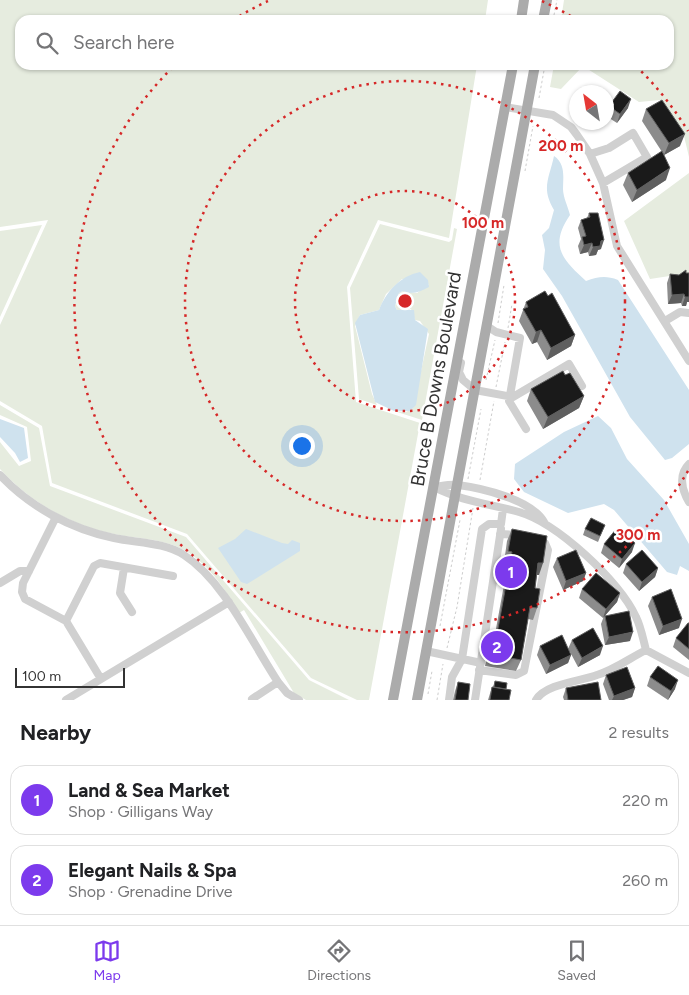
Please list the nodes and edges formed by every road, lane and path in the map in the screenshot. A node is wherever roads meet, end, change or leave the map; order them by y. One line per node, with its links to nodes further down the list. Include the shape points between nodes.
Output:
1 (524, 0): 4 (main road)
2 (547, 0): 5 (main road)
3 (557, 0): 6 (path)
4 (522, 15)
5 (544, 15)
6 (554, 15)
7 (512, 70): 11 (main road, Bruce B Downs Boulevard)
8 (534, 70): 12 (main road, Bruce B Downs Boulevard)
9 (544, 70): 10 (path)
10 (539, 98)
11 (505, 107): 12 (street); 17 (main road, Bruce B Downs Boulevard)
12 (526, 110): 14 (street, via 554,115 564,121); 22 (main road, Bruce B Downs Boulevard)
13 (533, 126): 15 (path)
14 (590, 154): 16 (street); 16 (street, via 609,148 633,133 648,157)
15 (524, 176)
16 (603, 183): 21 (street, via 617,246)
17 (475, 260): 30 (street, via 479,268 459,372); 39 (main road, Bruce B Downs Boulevard)
18 (505, 278): 23 (path)
19 (512, 304): 24 (path)
20 (689, 313): 21 (street, via 680,312)
21 (665, 321): 26 (street)
22 (487, 326): 23 (street); 30 (main road, Bruce B Downs Boulevard)
23 (496, 332): 24 (street); 28 (path)
24 (506, 336): 31 (path); 32 (street, via 520,338)
25 (689, 342): 26 (street)
26 (683, 351): 27 (street)
27 (689, 361)
28 (486, 380)
29 (582, 386): 32 (street, via 569,364)
30 (475, 390): 31 (street); 38 (main road, Bruce B Downs Boulevard)
31 (495, 395): 32 (street); 40 (path, via 484,469)
32 (510, 397): 34 (street, via 509,401)
33 (482, 401): 37 (path)
34 (526, 429)
35 (689, 464): 43 (street, via 682,479 682,491)
36 (0, 475): 46 (street, via 16,492)
37 (468, 480)
38 (457, 485): 39 (street); 40 (street); 41 (main road, Bruce B Downs Boulevard)
39 (434, 487): 41 (street); 71 (main road, Bruce B Downs Boulevard)
40 (477, 489): 47 (street, via 534,510)
41 (454, 497): 42 (street); 59 (main road, Bruce B Downs Boulevard)
42 (475, 502): 44 (street); 60 (path, via 456,616)
43 (689, 502)
44 (503, 509): 47 (street); 48 (street)
45 (460, 516): 57 (path)
46 (56, 517): 51 (street); 54 (street, via 93,533 164,546 182,554 215,582)
47 (544, 522): 58 (street, via 616,584 637,617)
48 (502, 524): 49 (street); 61 (street, via 489,524 482,529)
49 (500, 534): 62 (street); 62 (street, via 536,538 545,543 548,550 524,671 516,675)
50 (124, 568): 52 (street); 55 (street, via 120,593); 56 (street, via 100,563 94,566)
51 (29, 571): 53 (street, via 20,571); 56 (street, via 22,592 25,599)
52 (172, 576)
53 (0, 583)
54 (228, 602): 65 (street); 66 (street)
55 (132, 612)
56 (66, 621): 65 (street)
57 (439, 634)
58 (646, 650): 64 (street); 77 (street, via 597,675 564,683 538,695)
59 (426, 651): 60 (street); 72 (main road, Bruce B Downs Boulevard)
60 (444, 655): 61 (street); 74 (path)
61 (462, 659): 62 (street); 75 (street, via 452,677)
62 (480, 666): 76 (street)
63 (432, 668): 73 (path)
64 (689, 673)
65 (101, 679): 68 (street)
66 (278, 682): 67 (street); 69 (street)
67 (288, 697): 70 (street)
68 (66, 700)
69 (252, 700)
70 (298, 700)
71 (393, 700)
72 (417, 700)
73 (426, 700)
74 (437, 700)
75 (449, 700)
76 (475, 700)
77 (536, 700)

